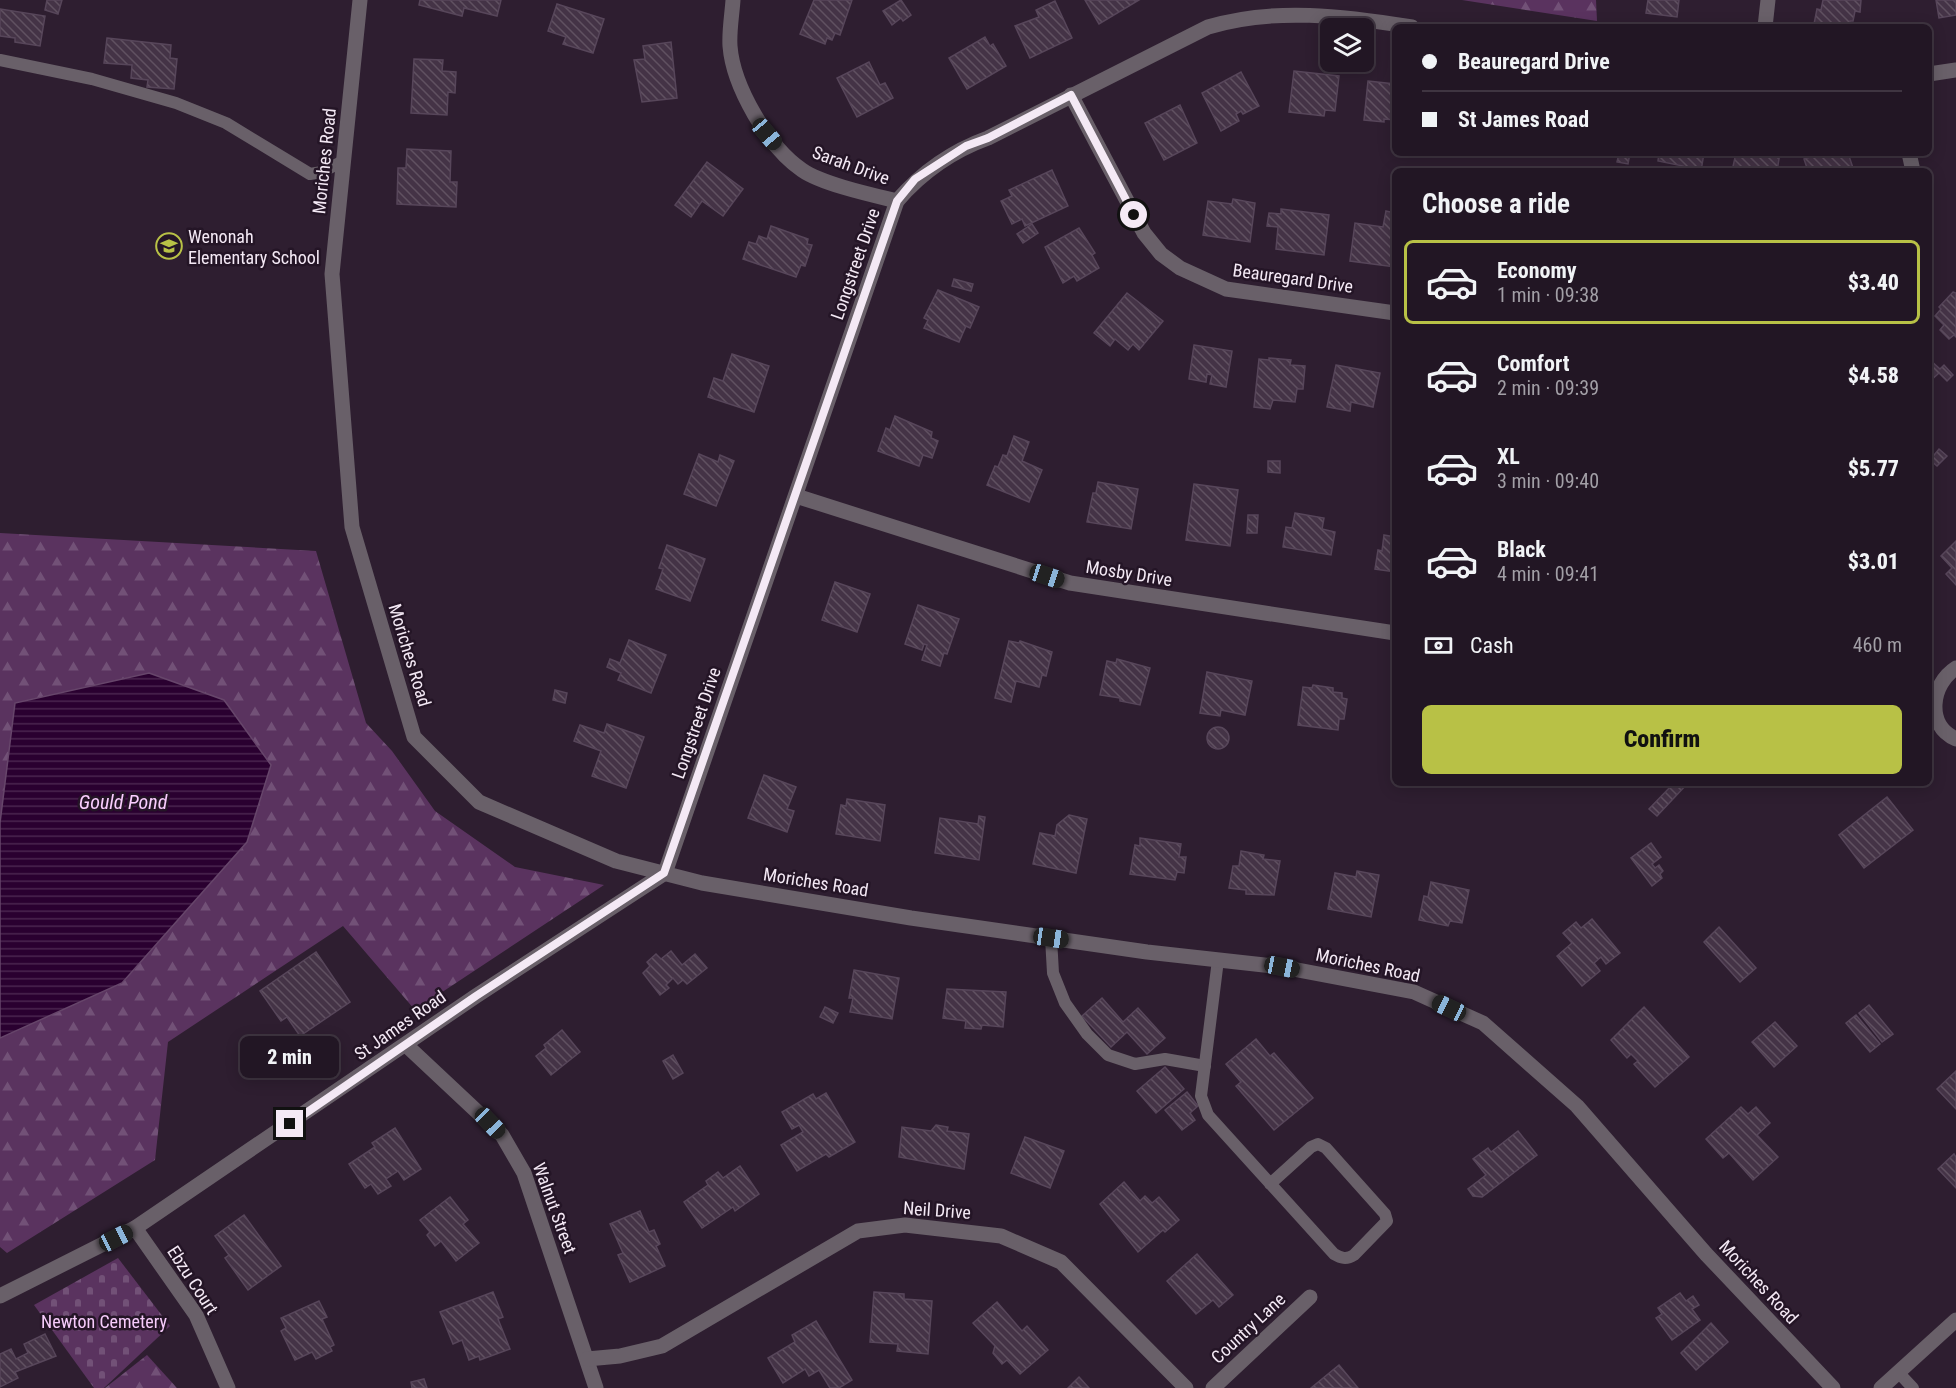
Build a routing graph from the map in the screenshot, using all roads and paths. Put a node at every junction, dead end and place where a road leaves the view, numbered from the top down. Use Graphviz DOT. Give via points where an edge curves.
graph roads {
  1 [pos="360,0"];
  2 [pos="733,0"];
  3 [pos="1768,0"];
  4 [pos="1393,24"];
  5 [pos="1765,24"];
  6 [pos="0,60"];
  7 [pos="1956,70"];
  8 [pos="1932,74"];
  9 [pos="1071,95"];
  10 [pos="343,161"];
  11 [pos="897,201"];
  12 [pos="1392,313"];
  13 [pos="796,496"];
  14 [pos="1392,633"];
  15 [pos="1956,668"];
  16 [pos="1956,739"];
  17 [pos="664,873"];
  18 [pos="1051,938"];
  19 [pos="1218,960"];
  20 [pos="406,1045"];
  21 [pos="1205,1066"];
  22 [pos="1270,1184"];
  23 [pos="135,1228"];
  24 [pos="0,1296"];
  25 [pos="1310,1297"];
  26 [pos="1956,1320"];
  27 [pos="587,1359"];
  28 [pos="1898,1372"];
  29 [pos="228,1388"];
  30 [pos="596,1388"];
  31 [pos="1186,1388"];
  32 [pos="1213,1388"];
  33 [pos="1833,1388"];
  34 [pos="1881,1388"];
  35 [pos="1913,1388"];
  1 -- 10 [label="street, Moriches Road"];
  2 -- 11 [label="street, Sarah Drive" via="730,46 751,107 767,134 801,170"];
  3 -- 5 [label="street"];
  4 -- 9 [label="street, Longstreet Drive" via="1349,17 1238,18 1181,39"];
  6 -- 10 [label="lane" via="92,79 176,103 226,123 310,174"];
  7 -- 8 [label="street"];
  9 -- 11 [label="street, Longstreet Drive" via="966,146 915,179"];
  9 -- 12 [label="street, Beauregard Drive" via="1144,233 1161,254 1180,268 1226,290"];
  10 -- 17 [label="street, Moriches Road" via="332,274 352,527 414,737 479,802 616,861"];
  11 -- 13 [label="street, Longstreet Drive"];
  13 -- 14 [label="street, Mosby Drive" via="1070,583"];
  13 -- 17 [label="street, Longstreet Drive"];
  15 -- 16 [label="street" via="1940,683 1934,704 1941,726"];
  17 -- 18 [label="street, Moriches Road" via="702,883"];
  17 -- 20 [label="street, St James Road"];
  18 -- 19 [label="street, Moriches Road"];
  18 -- 21 [label="lane" via="1053,973 1065,1003 1108,1055 1135,1064 1165,1059"];
  19 -- 21 [label="lane"];
  19 -- 33 [label="street, Moriches Road" via="1282,967 1414,992 1483,1023 1577,1106 1706,1254"];
  20 -- 23 [label="street, St James Road"];
  20 -- 27 [label="street, Walnut Street" via="502,1135 524,1173"];
  21 -- 22 [label="lane" via="1201,1096 1208,1115"];
  22 -- 22 [label="lane" via="1341,1258 1354,1255 1387,1221 1326,1148 1318,1144"];
  23 -- 24 [label="street, St James Road"];
  23 -- 29 [label="street, Ebzu Court" via="196,1315"];
  25 -- 32 [label="street, Country Lane"];
  26 -- 28 [label="street"];
  27 -- 30 [label="street, Walnut Street"];
  27 -- 31 [label="street, Neil Drive" via="662,1346 858,1231 905,1225 1001,1236 1061,1262"];
  28 -- 34 [label="street"];
  28 -- 35 [label="lane"];
}
